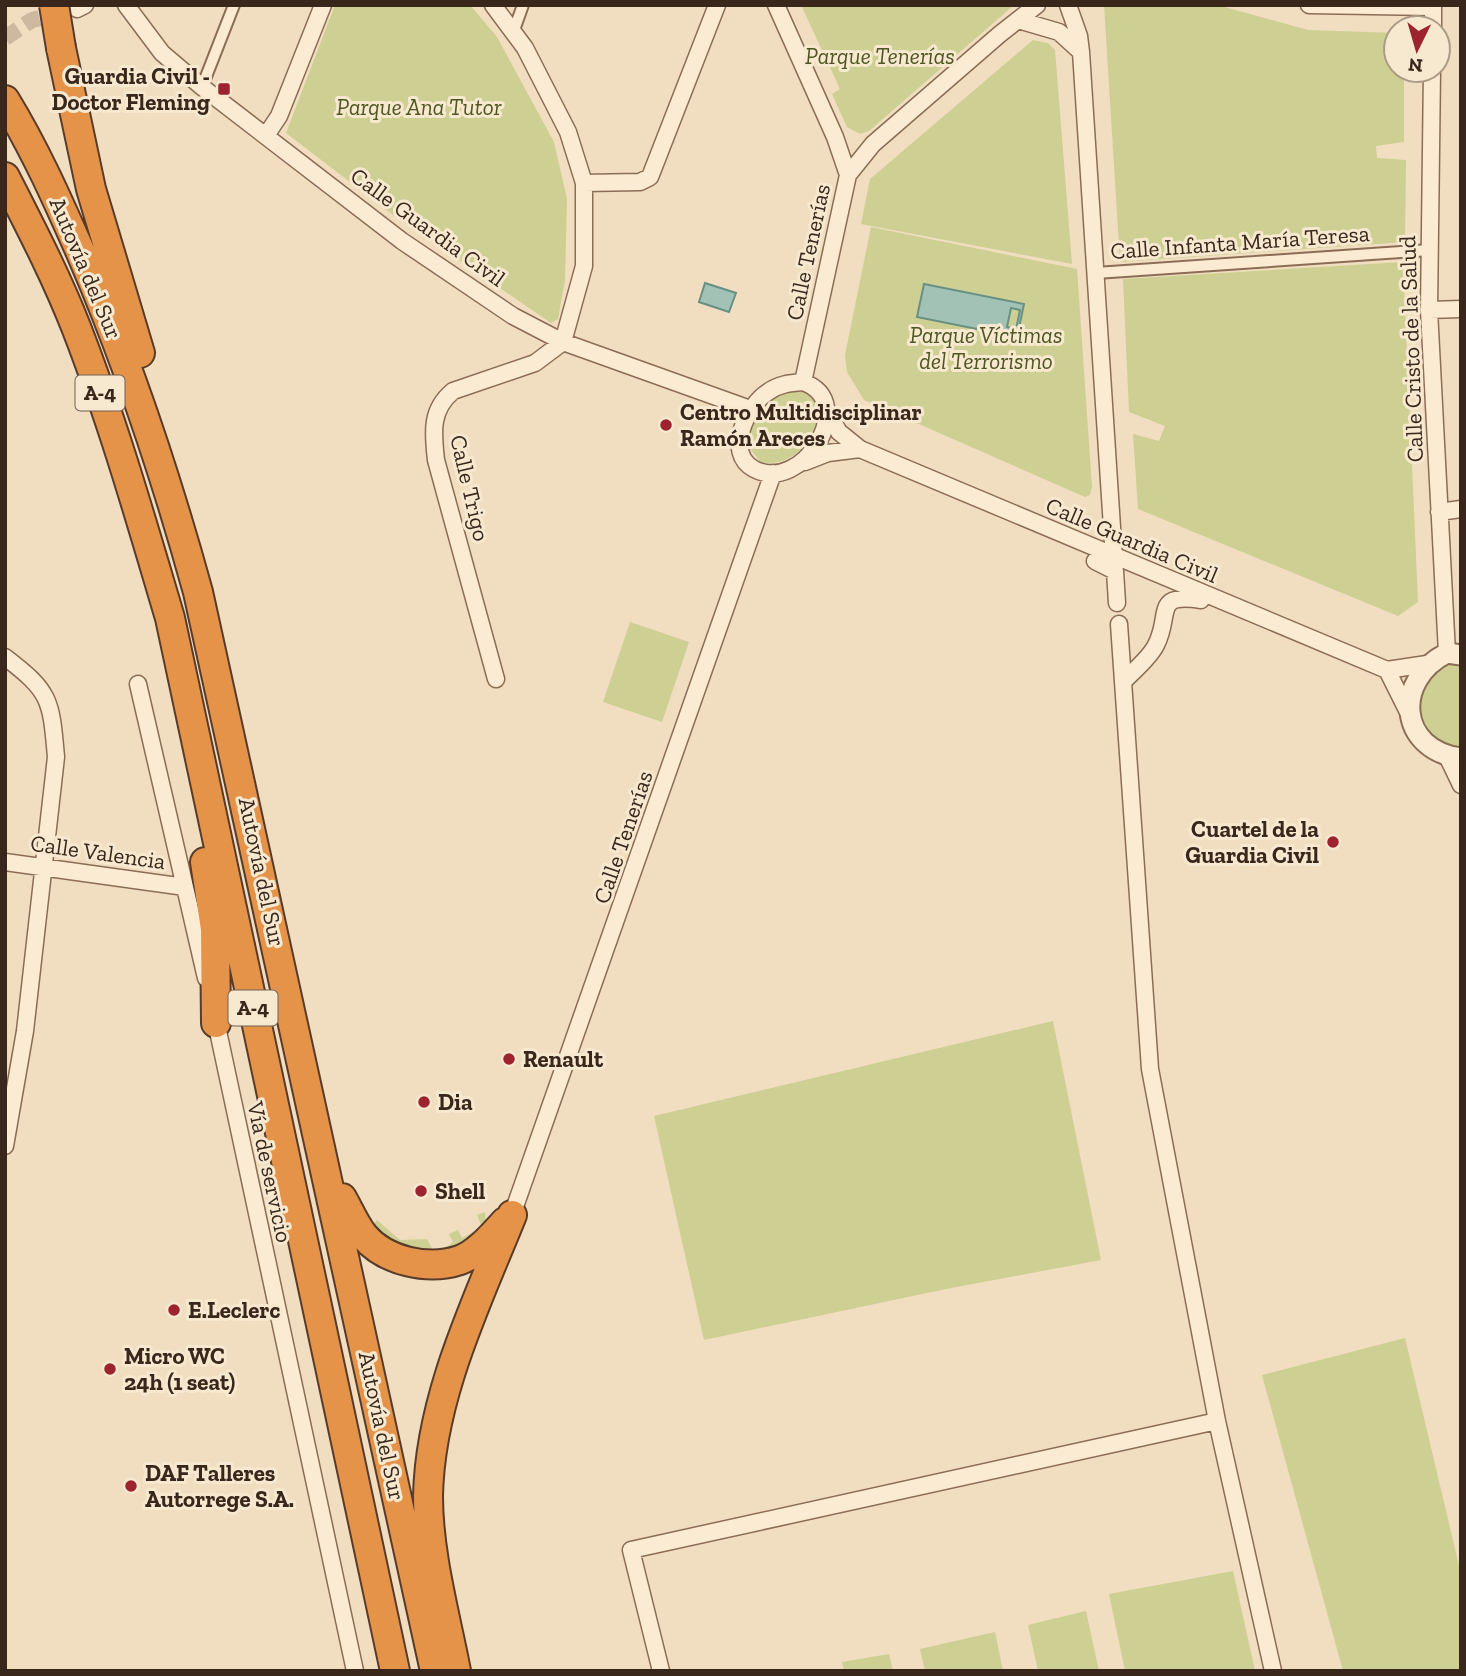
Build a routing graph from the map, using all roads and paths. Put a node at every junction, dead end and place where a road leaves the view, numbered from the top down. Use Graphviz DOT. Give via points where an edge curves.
graph roads {
  1 [pos="126,5"];
  2 [pos="234,5"];
  3 [pos="323,5"];
  4 [pos="493,5"];
  5 [pos="523,5"];
  6 [pos="717,5"];
  7 [pos="776,5"];
  8 [pos="1037,5"];
  9 [pos="1069,5"];
  10 [pos="1308,5"];
  11 [pos="72,6"];
  12 [pos="1433,6"];
  13 [pos="1017,20"];
  14 [pos="514,30"];
  15 [pos="1081,52"];
  16 [pos="1432,84"];
  17 [pos="202,87"];
  18 [pos="11,109"];
  19 [pos="267,134"];
  20 [pos="835,137"];
  21 [pos="873,144"];
  22 [pos="848,175"];
  23 [pos="5,177"];
  24 [pos="584,183"];
  25 [pos="1430,250"];
  26 [pos="1096,273"];
  27 [pos="1461,309"];
  28 [pos="1429,310"];
  29 [pos="563,342"];
  30 [pos="803,382"];
  31 [pos="750,409"];
  32 [pos="828,413"];
  33 [pos="859,449"];
  34 [pos="799,464"];
  35 [pos="773,473"];
  36 [pos="166,475"];
  37 [pos="937,482"];
  38 [pos="1461,509"];
  39 [pos="1439,512"];
  40 [pos="1114,558"];
  41 [pos="1117,603"];
  42 [pos="1224,604"];
  43 [pos="170,618"];
  44 [pos="1119,624"];
  45 [pos="1454,654"];
  46 [pos="5,657"];
  47 [pos="1427,664"];
  48 [pos="1387,670"];
  49 [pos="496,678"];
  50 [pos="1123,682"];
  51 [pos="138,684"];
  52 [pos="1409,714"];
  53 [pos="1454,757"];
  54 [pos="1461,785"];
  55 [pos="5,862"];
  56 [pos="43,866"];
  57 [pos="185,887"];
  58 [pos="216,1023"];
  59 [pos="5,1146"];
  60 [pos="327,1170"];
  61 [pos="512,1215"];
  62 [pos="1217,1421"];
  63 [pos="355,1671"];
  64 [pos="395,1671"];
  65 [pos="435,1671"];
  66 [pos="456,1671"];
  67 [pos="661,1671"];
  68 [pos="1273,1671"];
  1 -- 17 [label="street, Calle Guardia Civil" via="162,53"];
  2 -- 17 [label="street"];
  3 -- 19 [label="street" via="279,116"];
  4 -- 14 [label="street"];
  5 -- 14 [label="street"];
  6 -- 24 [label="street" via="650,177 640,183"];
  7 -- 20 [label="street"];
  8 -- 13 [label="street, Calle Tenerías"];
  9 -- 15 [label="street"];
  10 -- 12 [label="street"];
  11 -- 36 [label="highway, bridge" via="61,48 91,189 159,413"];
  13 -- 15 [label="street" via="1059,32"];
  13 -- 21 [label="street, Calle Tenerías"];
  14 -- 24 [label="street" via="568,132"];
  15 -- 26 [label="street"];
  16 -- 25 [label="street, Calle Cristo de la Salud"];
  17 -- 19 [label="street, Calle Guardia Civil"];
  18 -- 36 [label="highway, Autovía del Sur / A-4" via="54,191 113,327"];
  19 -- 29 [label="street, Calle Guardia Civil" via="402,241 513,316"];
  20 -- 21 [label="street" via="858,146"];
  20 -- 22 [label="street"];
  21 -- 22 [label="street, Calle Tenerías"];
  22 -- 30 [label="street, Calle Tenerías"];
  23 -- 43 [label="highway, Autovía del Sur / A-4" via="80,337 128,473"];
  24 -- 29 [label="street" via="584,266"];
  25 -- 26 [label="street, Calle Infanta María Teresa"];
  25 -- 28 [label="street, Calle Cristo de la Salud"];
  26 -- 40 [label="street"];
  27 -- 28 [label="street"];
  28 -- 39 [label="street, Calle Cristo de la Salud"];
  29 -- 31 [label="street, Calle Guardia Civil"];
  29 -- 49 [label="street, Calle Trigo" via="536,363 453,391 441,400 432,427 436,460"];
  30 -- 31 [label="street" via="768,391"];
  30 -- 32 [label="street" via="822,394"];
  31 -- 35 [label="street" via="740,436 744,458 754,469"];
  32 -- 33 [label="street, Calle Guardia Civil" via="839,432"];
  32 -- 34 [label="street" via="819,442"];
  33 -- 34 [label="street" via="828,453"];
  33 -- 37 [label="street, Calle Guardia Civil"];
  34 -- 35 [label="street"];
  35 -- 61 [label="street, Calle Tenerías"];
  36 -- 60 [label="highway, Autovía del Sur / A-4" via="198,592"];
  37 -- 40 [label="street, Calle Guardia Civil"];
  37 -- 41 [label="street" via="983,514 1113,569"];
  38 -- 39 [label="street"];
  39 -- 45 [label="street, Calle Cristo de la Salud" via="1445,626"];
  40 -- 42 [label="street, Calle Guardia Civil"];
  42 -- 48 [label="street, Calle Guardia Civil"];
  42 -- 50 [label="street" via="1185,598 1167,603 1156,646"];
  43 -- 58 [label="highway" via="172,695 215,929"];
  43 -- 64 [label="highway, Autovía del Sur / A-4"];
  44 -- 50 [label="street"];
  45 -- 47 [label="street"];
  46 -- 56 [label="street" via="37,681 52,711 56,757"];
  47 -- 48 [label="street"];
  47 -- 52 [label="street" via="1415,679"];
  48 -- 52 [label="street"];
  50 -- 62 [label="street" via="1150,1069"];
  51 -- 57 [label="street, Vía de servicio"];
  52 -- 53 [label="street" via="1423,740"];
  53 -- 54 [label="street"];
  55 -- 56 [label="street, Calle Valencia"];
  56 -- 57 [label="street, Calle Valencia"];
  56 -- 59 [label="street" via="25,1031"];
  57 -- 58 [label="street, Vía de servicio"];
  58 -- 63 [label="street, Vía de servicio"];
  60 -- 61 [label="highway" via="363,1235 379,1250 400,1259 428,1264 461,1260"];
  60 -- 65 [label="highway, Autovía del Sur / A-4"];
  61 -- 66 [label="highway" via="451,1375 430,1473 429,1519"];
  62 -- 67 [label="street" via="631,1550"];
  62 -- 68 [label="street"];
}
